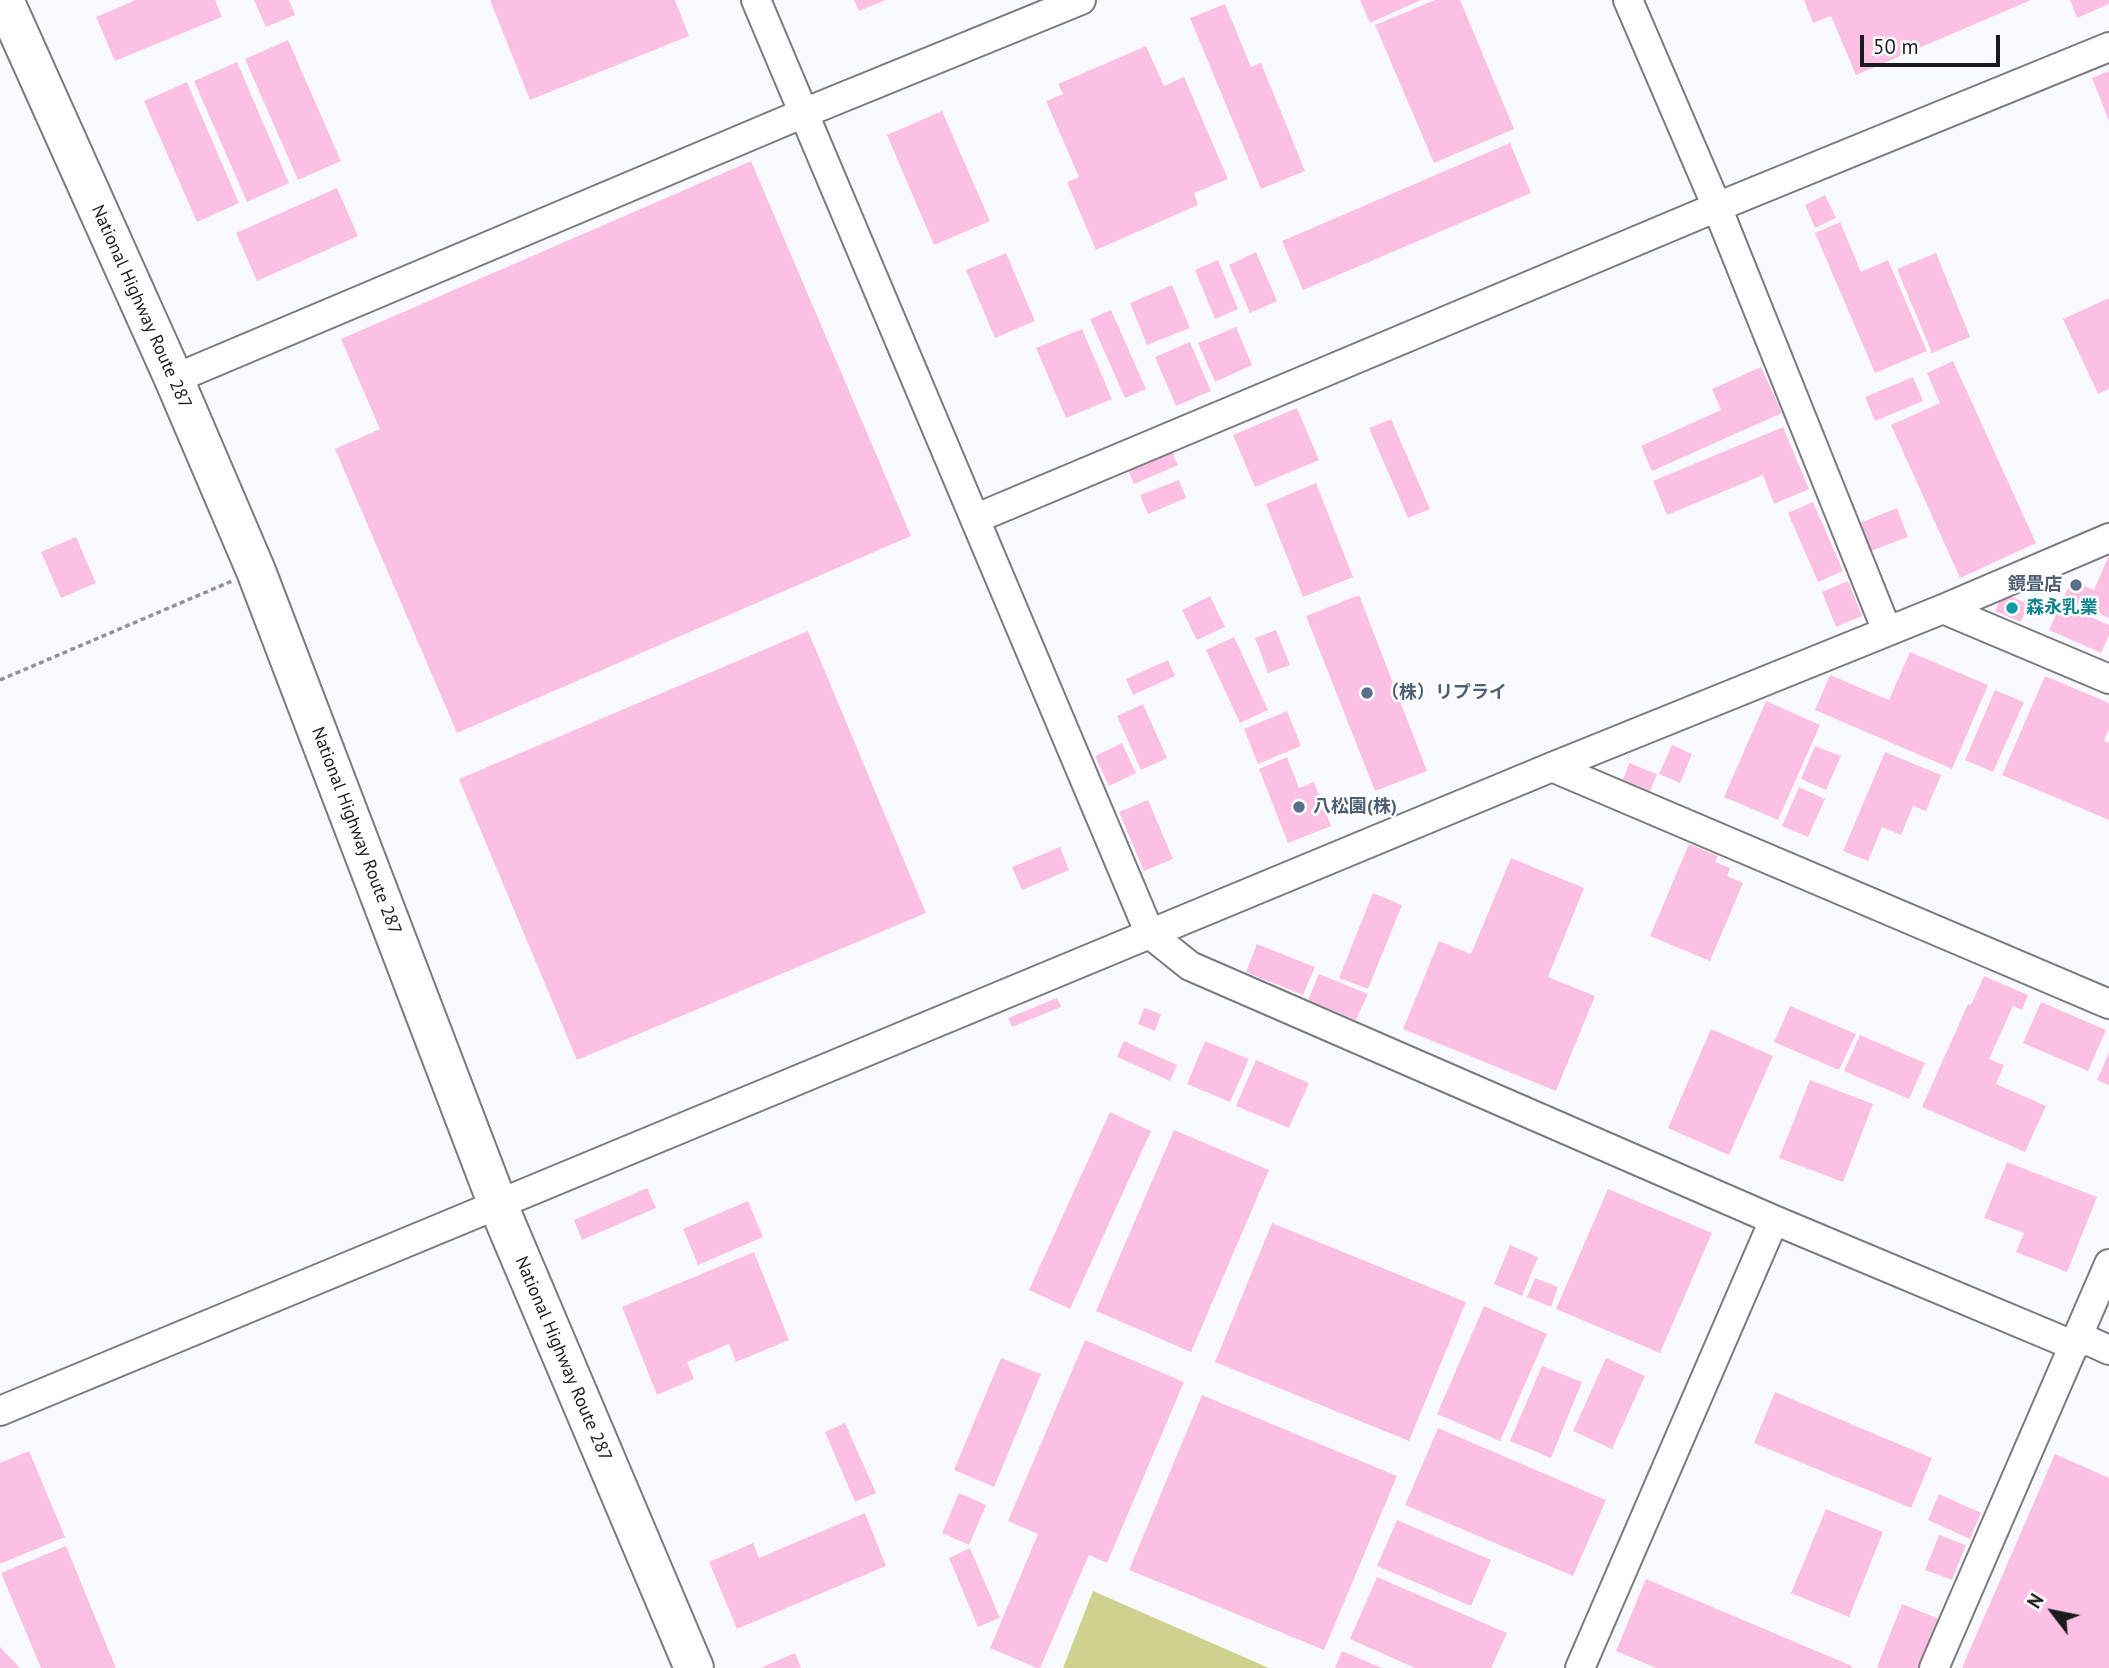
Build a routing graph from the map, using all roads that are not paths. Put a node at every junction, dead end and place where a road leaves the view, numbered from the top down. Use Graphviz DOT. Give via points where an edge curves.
graph roads {
  1 [pos="4,0"];
  2 [pos="756,0"];
  3 [pos="1081,0"];
  4 [pos="1628,0"];
  5 [pos="2109,47"];
  6 [pos="804,113"];
  7 [pos="1717,208"];
  8 [pos="174,379"];
  9 [pos="976,518"];
  10 [pos="2109,538"];
  11 [pos="1942,609"];
  12 [pos="1888,631"];
  13 [pos="2109,679"];
  14 [pos="1552,767"];
  15 [pos="1150,934"];
  16 [pos="2109,1004"];
  17 [pos="498,1205"];
  18 [pos="1774,1220"];
  19 [pos="2109,1264"];
  20 [pos="2077,1341"];
  21 [pos="2109,1350"];
  22 [pos="0,1411"];
  23 [pos="694,1668"];
  24 [pos="1580,1668"];
  25 [pos="1934,1668"];
  1 -- 8 [label="highway, National Highway Route 287"];
  2 -- 6 [label="street"];
  3 -- 6 [label="street"];
  4 -- 7 [label="street"];
  5 -- 7 [label="street"];
  6 -- 8 [label="street"];
  6 -- 9 [label="street"];
  7 -- 9 [label="street"];
  7 -- 12 [label="street"];
  8 -- 17 [label="highway, National Highway Route 287" via="256,571"];
  9 -- 15 [label="street"];
  10 -- 11 [label="street"];
  11 -- 12 [label="street"];
  11 -- 13 [label="street"];
  12 -- 14 [label="street"];
  14 -- 15 [label="street"];
  14 -- 16 [label="street"];
  15 -- 17 [label="street"];
  15 -- 18 [label="street" via="1190,966"];
  17 -- 22 [label="street"];
  17 -- 23 [label="highway, National Highway Route 287"];
  18 -- 20 [label="street"];
  18 -- 24 [label="street"];
  19 -- 20 [label="street"];
  20 -- 21 [label="street"];
  20 -- 25 [label="street"];
}
